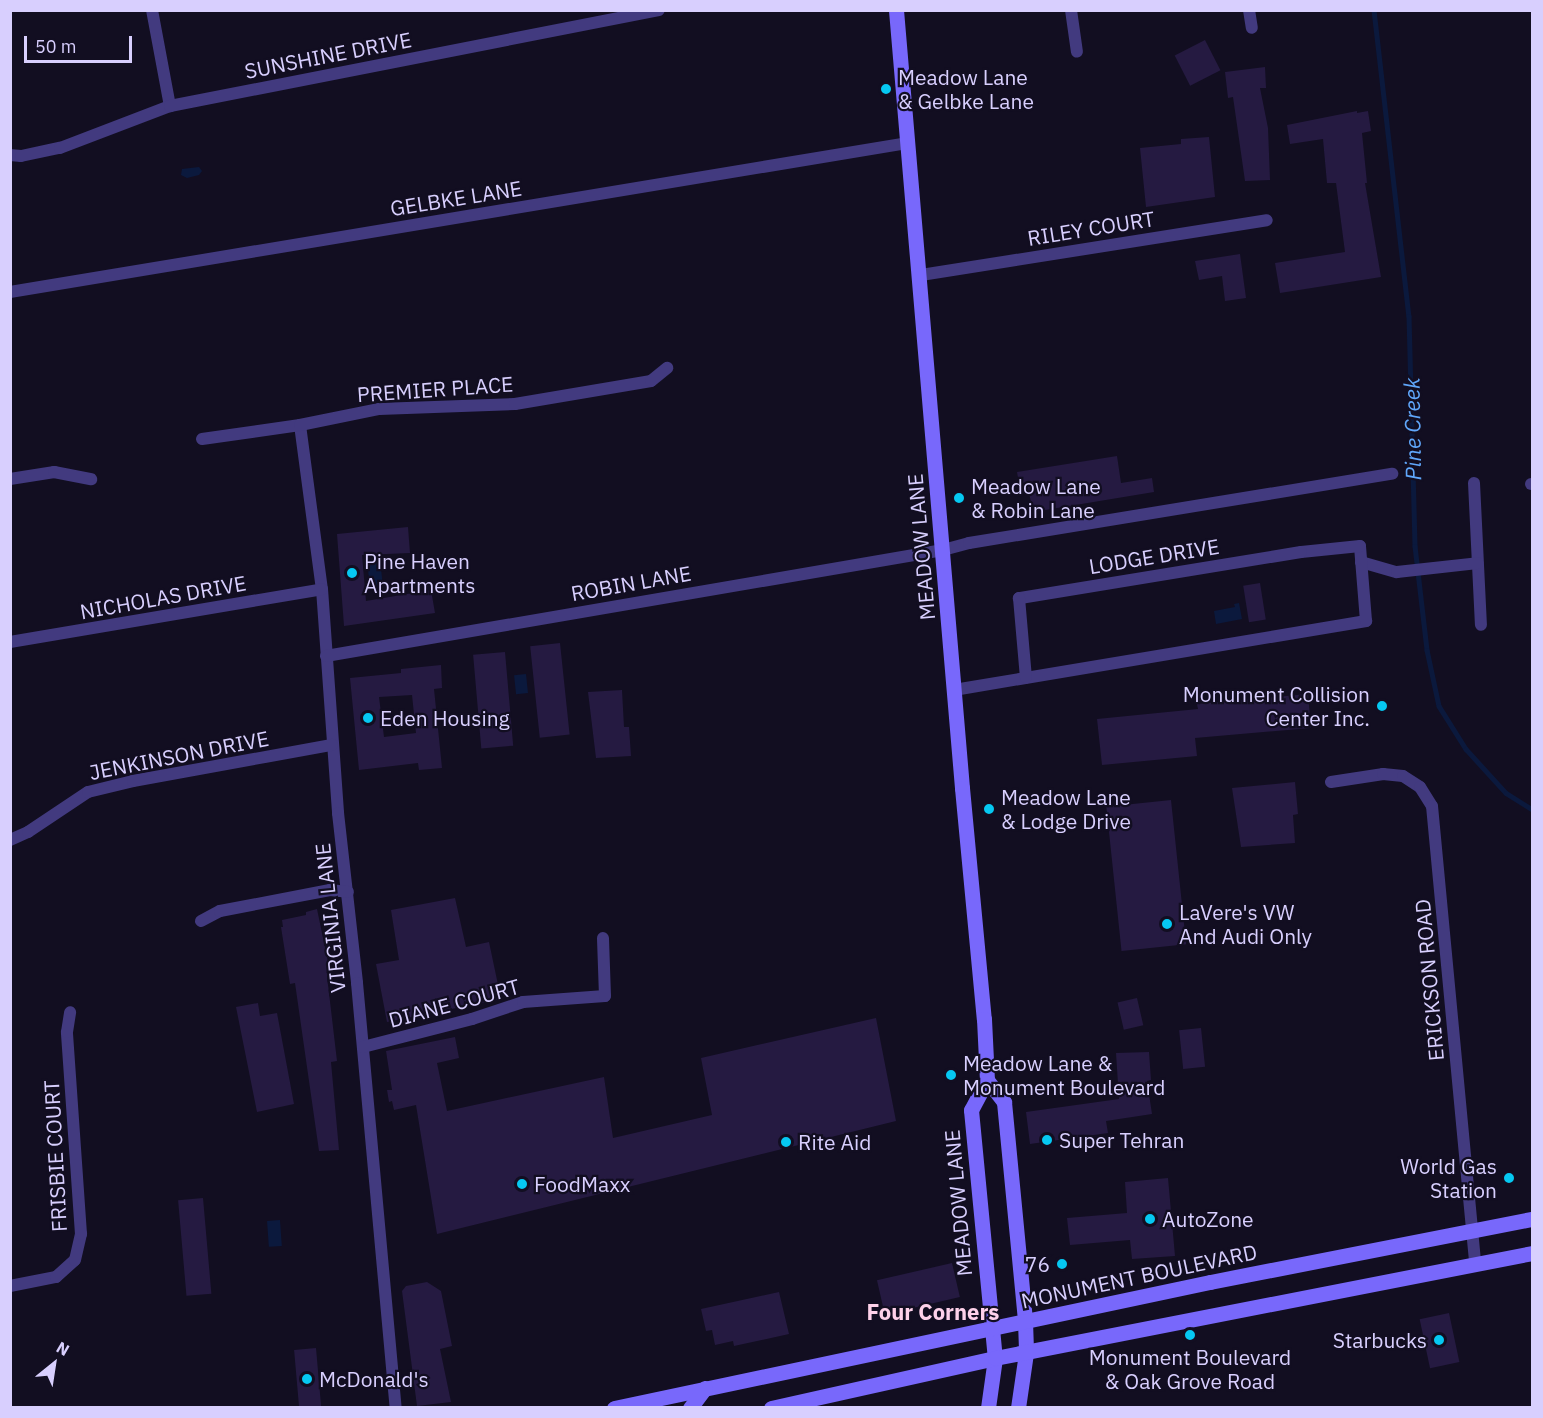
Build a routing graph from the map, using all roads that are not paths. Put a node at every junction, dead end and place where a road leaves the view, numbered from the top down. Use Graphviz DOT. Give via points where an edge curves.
graph roads {
  1 [pos="152,10"];
  2 [pos="659,10"];
  3 [pos="897,10"];
  4 [pos="1071,10"];
  5 [pos="1250,10"];
  6 [pos="1252,28"];
  7 [pos="1077,52"];
  8 [pos="170,106"];
  9 [pos="907,143"];
  10 [pos="10,154"];
  11 [pos="1267,220"];
  12 [pos="921,275"];
  13 [pos="10,292"];
  14 [pos="667,368"];
  15 [pos="300,425"];
  16 [pos="202,439"];
  17 [pos="1392,474"];
  18 [pos="91,478"];
  19 [pos="10,479"];
  20 [pos="1474,483"];
  21 [pos="943,550"];
  22 [pos="1361,562"];
  23 [pos="1478,563"];
  24 [pos="322,589"];
  25 [pos="1481,625"];
  26 [pos="10,642"];
  27 [pos="326,656"];
  28 [pos="1026,678"];
  29 [pos="954,690"];
  30 [pos="332,745"];
  31 [pos="1331,782"];
  32 [pos="10,840"];
  33 [pos="348,892"];
  34 [pos="201,921"];
  35 [pos="603,938"];
  36 [pos="70,1012"];
  37 [pos="363,1047"];
  38 [pos="987,1080"];
  39 [pos="1533,1219"];
  40 [pos="1472,1232"];
  41 [pos="1533,1253"];
  42 [pos="1475,1265"];
  43 [pos="10,1286"];
  44 [pos="1025,1321"];
  45 [pos="990,1327"];
  46 [pos="1026,1353"];
  47 [pos="995,1358"];
  48 [pos="705,1388"];
  49 [pos="396,1407"];
  50 [pos="614,1407"];
  51 [pos="690,1407"];
  52 [pos="771,1407"];
  53 [pos="988,1407"];
  54 [pos="1018,1407"];
  1 -- 8 [label="street"];
  2 -- 8 [label="street, SUNSHINE DRIVE"];
  3 -- 9 [label="main road, MEADOW LANE"];
  4 -- 7 [label="street"];
  5 -- 6 [label="street"];
  8 -- 10 [label="street, SUNSHINE DRIVE" via="60,148 21,156"];
  9 -- 12 [label="main road, MEADOW LANE"];
  9 -- 13 [label="street, GELBKE LANE"];
  11 -- 12 [label="street, RILEY COURT"];
  12 -- 21 [label="main road, MEADOW LANE"];
  14 -- 15 [label="street, PREMIER PLACE" via="651,381 516,404 380,409"];
  15 -- 16 [label="street, PREMIER PLACE"];
  15 -- 24 [label="street, VIRGINIA LANE"];
  17 -- 21 [label="street, ROBIN LANE"];
  18 -- 19 [label="street" via="54,472"];
  20 -- 23 [label="street"];
  21 -- 27 [label="street, ROBIN LANE"];
  21 -- 29 [label="main road, MEADOW LANE"];
  22 -- 23 [label="street, LODGE DRIVE" via="1397,572"];
  22 -- 28 [label="street" via="1366,621"];
  22 -- 28 [label="street, LODGE DRIVE" via="1360,546 1302,552 1018,598"];
  23 -- 25 [label="street"];
  24 -- 26 [label="street, NICHOLAS DRIVE"];
  24 -- 27 [label="street, VIRGINIA LANE"];
  27 -- 30 [label="street, VIRGINIA LANE"];
  28 -- 29 [label="street"];
  29 -- 38 [label="main road, MEADOW LANE"];
  30 -- 32 [label="street, JENKINSON DRIVE" via="88,792"];
  30 -- 33 [label="street, VIRGINIA LANE"];
  31 -- 40 [label="street, ERICKSON ROAD" via="1383,774 1403,776 1420,787 1432,806"];
  33 -- 34 [label="street" via="330,890 229,909"];
  33 -- 37 [label="street, VIRGINIA LANE"];
  35 -- 37 [label="street, DIANE COURT" via="605,996 523,1002"];
  36 -- 43 [label="street, FRISBIE COURT" via="67,1032 81,1234 75,1260 56,1277"];
  37 -- 49 [label="street, VIRGINIA LANE"];
  38 -- 44 [label="main road" via="1004,1102"];
  38 -- 45 [label="main road, MEADOW LANE" via="971,1110"];
  39 -- 40 [label="main road, MONUMENT BOULEVARD"];
  40 -- 42 [label="street, ERICKSON ROAD"];
  40 -- 44 [label="main road, MONUMENT BOULEVARD"];
  41 -- 42 [label="main road"];
  42 -- 46 [label="main road"];
  44 -- 45 [label="main road, MONUMENT BOULEVARD"];
  44 -- 46 [label="main road"];
  45 -- 47 [label="main road, MEADOW LANE"];
  45 -- 48 [label="main road, MONUMENT BOULEVARD"];
  46 -- 47 [label="main road"];
  46 -- 54 [label="main road"];
  47 -- 52 [label="main road"];
  47 -- 53 [label="main road, MEADOW LANE"];
  48 -- 50 [label="main road, MONUMENT BOULEVARD"];
  48 -- 51 [label="main road"];
}
